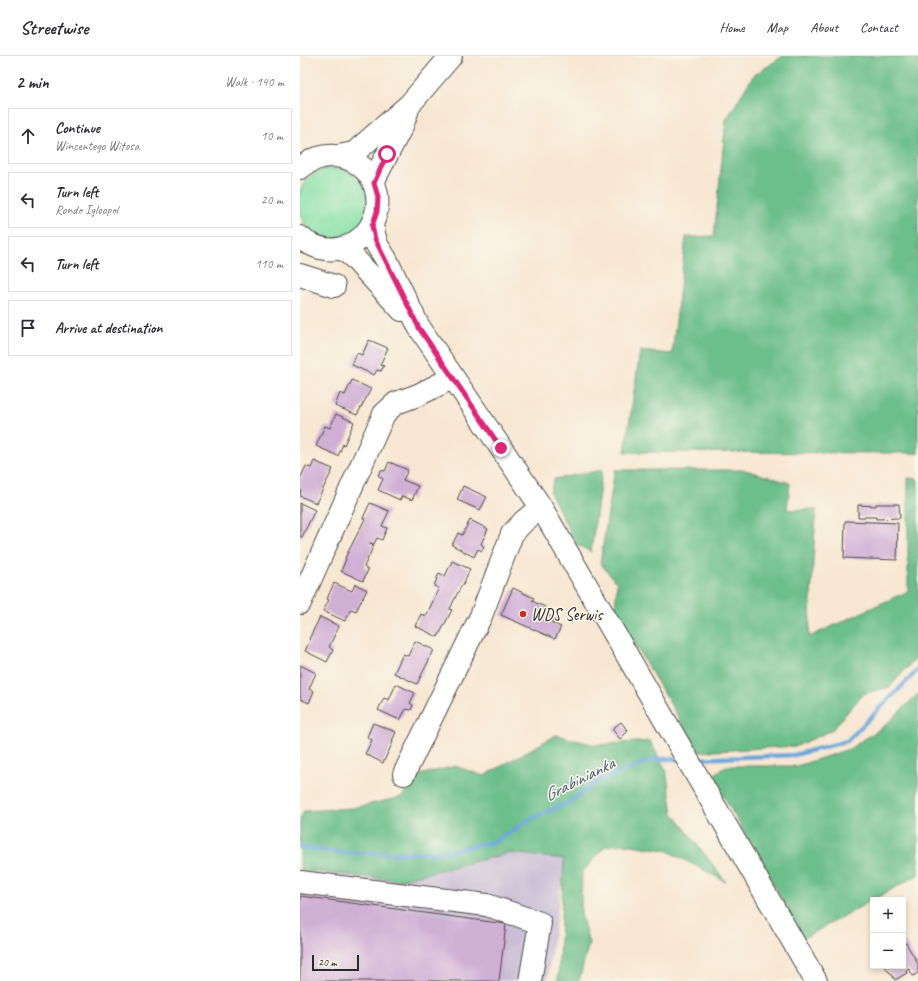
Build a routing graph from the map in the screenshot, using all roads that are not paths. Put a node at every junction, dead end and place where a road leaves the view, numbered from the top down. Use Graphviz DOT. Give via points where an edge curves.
graph roads {
  1 [pos="451,56"];
  2 [pos="410,104"];
  3 [pos="338,156"];
  4 [pos="300,168"];
  5 [pos="374,183"];
  6 [pos="372,226"];
  7 [pos="300,237"];
  8 [pos="342,248"];
  9 [pos="300,275"];
  10 [pos="334,286"];
  11 [pos="419,328"];
  12 [pos="452,378"];
  13 [pos="541,506"];
  14 [pos="300,603"];
  15 [pos="404,774"];
  16 [pos="300,882"];
  17 [pos="530,981"];
  18 [pos="816,981"];
  1 -- 2 [label="street"];
  2 -- 3 [label="street" via="354,153"];
  2 -- 5 [label="street"];
  3 -- 4 [label="street" via="322,156"];
  3 -- 5 [label="street" via="359,165"];
  5 -- 6 [label="street" via="378,197 377,212"];
  6 -- 8 [label="street" via="359,240"];
  6 -- 11 [label="street" via="377,245"];
  7 -- 8 [label="street" via="325,249"];
  8 -- 11 [label="street"];
  9 -- 10 [label="street"];
  11 -- 12 [label="street"];
  12 -- 13 [label="street"];
  12 -- 14 [label="street" via="396,403 384,414"];
  13 -- 15 [label="street" via="512,534 482,616"];
  13 -- 18 [label="street"];
  16 -- 17 [label="street" via="487,905 540,922"];
}
